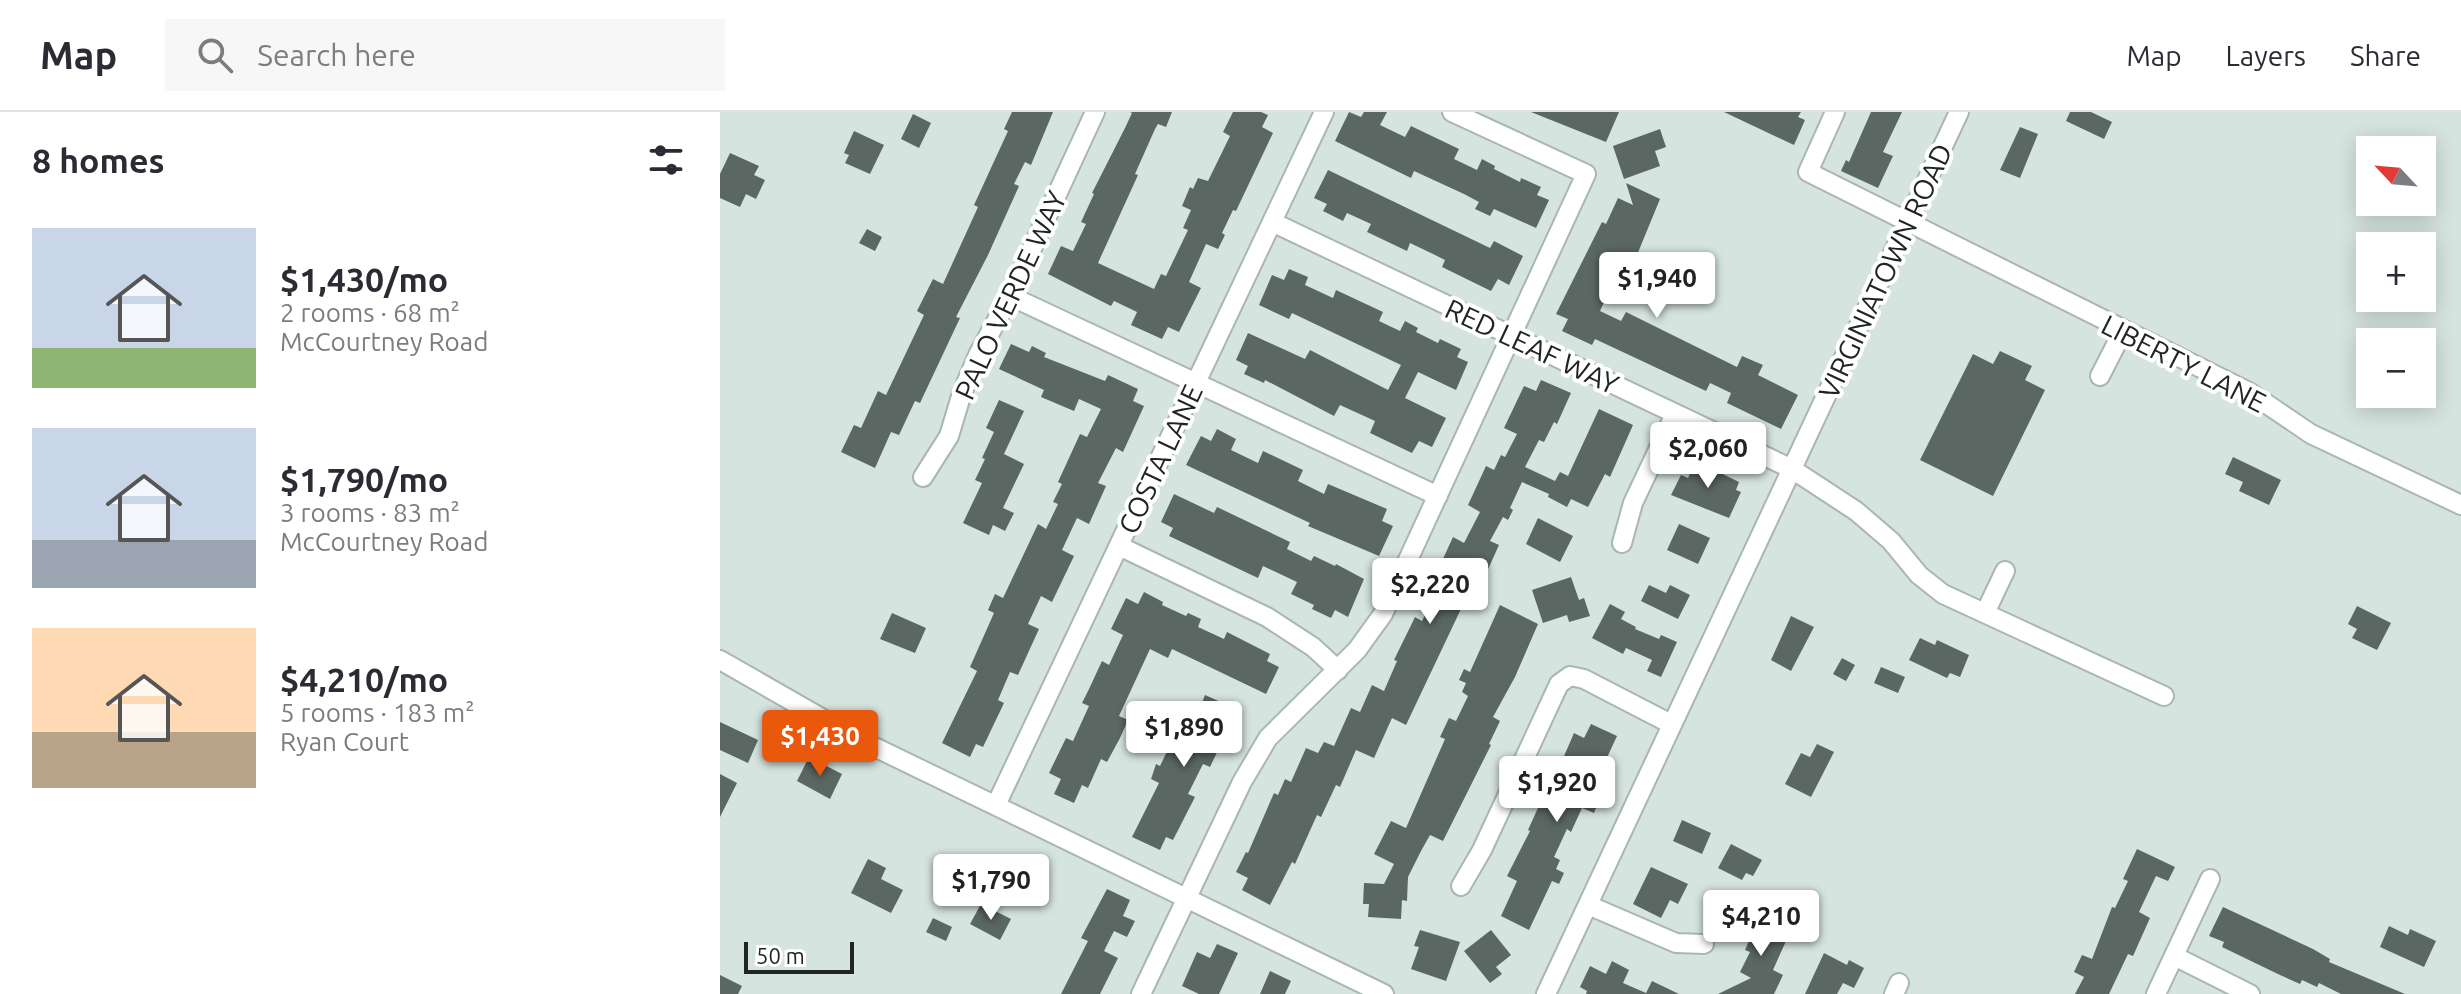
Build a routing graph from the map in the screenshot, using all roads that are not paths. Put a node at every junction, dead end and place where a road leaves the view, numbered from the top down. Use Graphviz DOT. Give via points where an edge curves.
graph roads {
  1 [pos="1095,112"];
  2 [pos="1324,112"];
  3 [pos="1452,112"];
  4 [pos="1835,112"];
  5 [pos="1959,112"];
  6 [pos="1272,222"];
  7 [pos="1906,223"];
  8 [pos="1010,296"];
  9 [pos="2123,331"];
  10 [pos="1512,336"];
  11 [pos="2100,376"];
  12 [pos="1197,381"];
  13 [pos="1675,414"];
  14 [pos="1792,469"];
  15 [pos="923,477"];
  16 [pos="1438,496"];
  17 [pos="2461,505"];
  18 [pos="1622,543"];
  19 [pos="1119,546"];
  20 [pos="2005,571"];
  21 [pos="1985,613"];
  22 [pos="720,660"];
  23 [pos="1338,670"];
  24 [pos="2164,696"];
  25 [pos="1671,724"];
  26 [pos="996,805"];
  27 [pos="2210,879"];
  28 [pos="1461,886"];
  29 [pos="1187,897"];
  30 [pos="1588,905"];
  31 [pos="1704,944"];
  32 [pos="2174,956"];
  33 [pos="1350,976"];
  34 [pos="1141,994"];
  35 [pos="1341,994"];
  36 [pos="1384,994"];
  37 [pos="1546,994"];
  38 [pos="2156,994"];
  39 [pos="2250,994"];
  1 -- 8 [label="street, PALO VERDE WAY"];
  2 -- 6 [label="street, COSTA LANE"];
  3 -- 10 [label="street" via="1586,174"];
  4 -- 7 [label="street, LIBERTY LANE" via="1808,172"];
  5 -- 7 [label="street, VIRGINIATOWN ROAD"];
  6 -- 10 [label="street, RED LEAF WAY"];
  6 -- 12 [label="street, COSTA LANE"];
  7 -- 9 [label="street, LIBERTY LANE"];
  7 -- 14 [label="street, VIRGINIATOWN ROAD"];
  8 -- 12 [label="street"];
  8 -- 15 [label="street, PALO VERDE WAY" via="978,355 949,436"];
  9 -- 11 [label="street"];
  9 -- 17 [label="street, LIBERTY LANE" via="2249,392 2311,434"];
  10 -- 13 [label="street, RED LEAF WAY"];
  10 -- 16 [label="street"];
  12 -- 16 [label="street"];
  12 -- 19 [label="street, COSTA LANE"];
  13 -- 14 [label="street, RED LEAF WAY"];
  13 -- 18 [label="street" via="1633,503"];
  14 -- 21 [label="street, RED LEAF WAY" via="1856,511 1943,594"];
  14 -- 25 [label="street, VIRGINIATOWN ROAD"];
  16 -- 23 [label="street" via="1383,614"];
  19 -- 23 [label="street" via="1267,617"];
  19 -- 26 [label="street, COSTA LANE"];
  20 -- 21 [label="street"];
  21 -- 24 [label="street, RED LEAF WAY"];
  22 -- 26 [label="street" via="858,739"];
  23 -- 29 [label="street" via="1268,738"];
  25 -- 28 [label="street" via="1584,679 1570,676 1559,684"];
  25 -- 30 [label="street, VIRGINIATOWN ROAD"];
  26 -- 29 [label="street"];
  27 -- 32 [label="street"];
  29 -- 33 [label="street"];
  29 -- 34 [label="street"];
  30 -- 31 [label="street" via="1676,943"];
  30 -- 37 [label="street, VIRGINIATOWN ROAD"];
  32 -- 38 [label="street"];
  32 -- 39 [label="street"];
  33 -- 35 [label="street"];
  33 -- 36 [label="street"];
}
